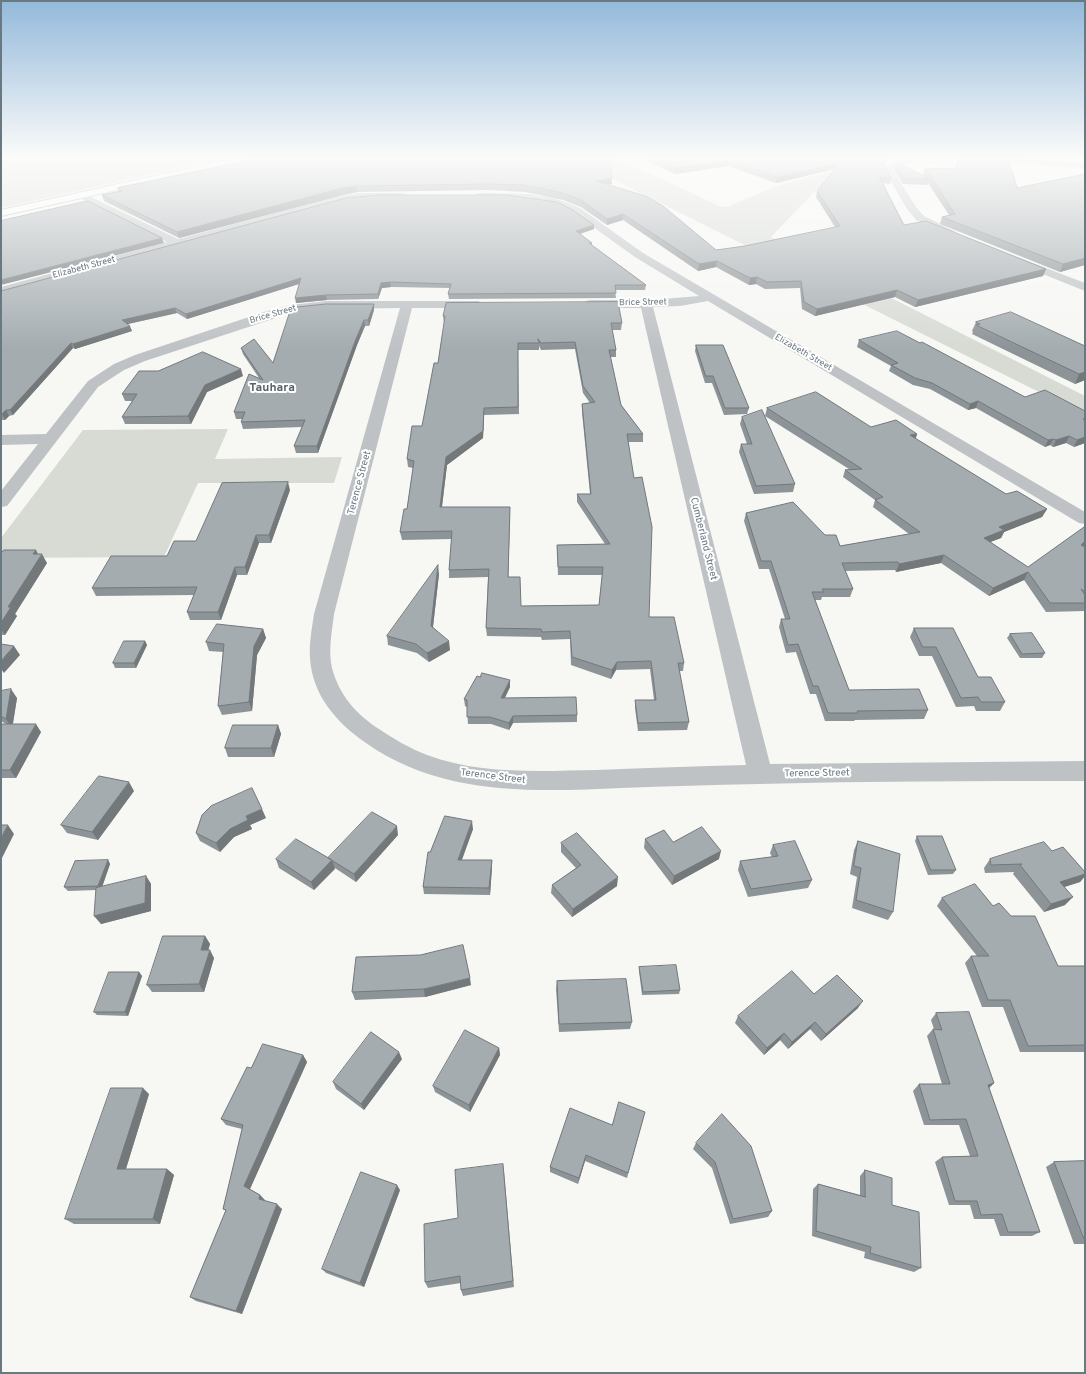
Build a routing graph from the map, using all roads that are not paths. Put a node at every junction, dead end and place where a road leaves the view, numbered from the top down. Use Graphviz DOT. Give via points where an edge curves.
graph roads {
  1 [pos="133,221"];
  2 [pos="259,221"];
  3 [pos="592,221"];
  4 [pos="927,221"];
  5 [pos="962,238"];
  6 [pos="177,243"];
  7 [pos="1005,255"];
  8 [pos="1085,287"];
  9 [pos="1,291"];
  10 [pos="710,297"];
  11 [pos="487,304"];
  12 [pos="574,304"];
  13 [pos="646,304"];
  14 [pos="407,305"];
  15 [pos="1,440"];
  16 [pos="49,440"];
  17 [pos="1,502"];
  18 [pos="1085,519"];
  19 [pos="1085,771"];
  20 [pos="760,774"];
  1 -- 6 [label="street"];
  2 -- 6 [label="street, Elizabeth Street"];
  3 -- 10 [label="street, Elizabeth Street" via="639,255"];
  4 -- 5 [label="street"];
  6 -- 9 [label="street, Elizabeth Street"];
  7 -- 8 [label="street"];
  10 -- 13 [label="street, Brice Street" via="683,302"];
  10 -- 18 [label="street, Elizabeth Street"];
  11 -- 14 [label="street, Brice Street"];
  12 -- 13 [label="street, Brice Street"];
  13 -- 20 [label="street, Cumberland Street"];
  14 -- 16 [label="street, Brice Street" via="327,305 291,309 140,358 119,367 93,384"];
  14 -- 20 [label="street, Terence Street" via="324,614 320,647 322,672 332,698 352,721 381,744 411,760 480,778 528,782"];
  15 -- 16 [label="street"];
  16 -- 17 [label="street, Brice Street"];
  19 -- 20 [label="street, Terence Street"];
}
